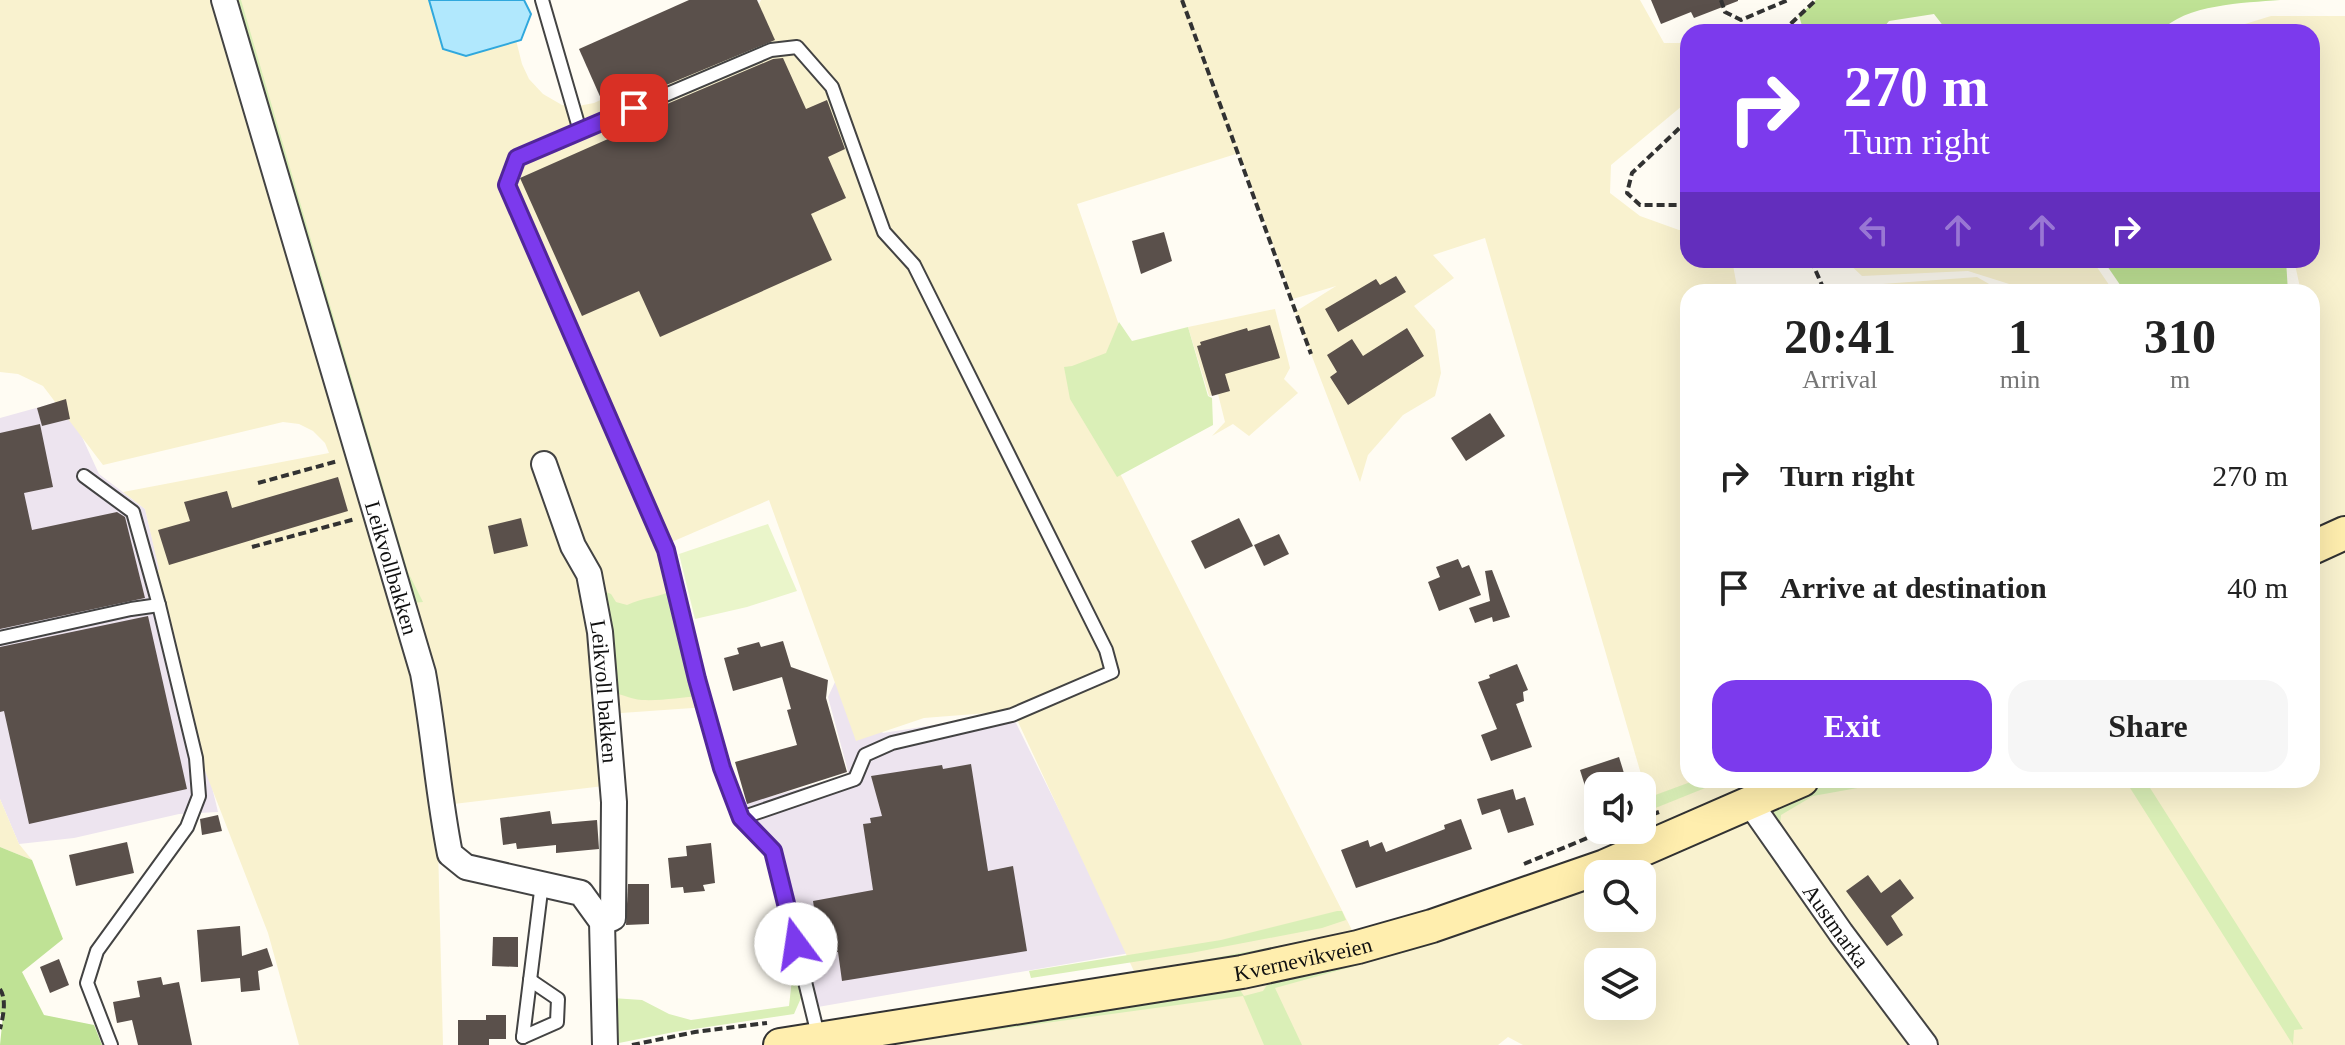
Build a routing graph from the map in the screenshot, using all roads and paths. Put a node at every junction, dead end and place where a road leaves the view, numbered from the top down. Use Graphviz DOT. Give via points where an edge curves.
graph roads {
  1 [pos="224,0"];
  2 [pos="542,0"];
  3 [pos="1182,0"];
  4 [pos="1721,0"];
  5 [pos="1788,0"];
  6 [pos="1814,0"];
  7 [pos="1790,24"];
  8 [pos="1680,128"];
  9 [pos="580,131"];
  10 [pos="1680,205"];
  11 [pos="1311,354"];
  12 [pos="360,455"];
  13 [pos="544,464"];
  14 [pos="84,476"];
  15 [pos="258,483"];
  16 [pos="377,513"];
  17 [pos="2345,533"];
  18 [pos="2320,544"];
  19 [pos="252,547"];
  20 [pos="159,605"];
  21 [pos="0,638"];
  22 [pos="1784,788"];
  23 [pos="1750,803"];
  24 [pos="741,818"];
  25 [pos="542,883"];
  26 [pos="602,922"];
  27 [pos="530,980"];
  28 [pos="0,989"];
  29 [pos="0,1029"];
  30 [pos="819,1039"];
  31 [pos="111,1045"];
  32 [pos="605,1045"];
  33 [pos="780,1045"];
  34 [pos="1925,1045"];
  1 -- 12 [label="street, Leikvollbakken"];
  2 -- 9 [label="lane"];
  3 -- 11 [label="path"];
  4 -- 5 [label="path" via="1725,12 1741,20"];
  6 -- 7 [label="path"];
  8 -- 10 [label="path" via="1632,173 1627,193 1640,205"];
  9 -- 24 [label="lane" via="517,158 507,185 666,550 699,687"];
  9 -- 24 [label="lane" via="771,50 797,47 832,87 884,232 914,265 1106,650 1112,672 1012,715 892,743 865,755 855,779"];
  12 -- 15 [label="path"];
  12 -- 16 [label="street, Leikvollbakken"];
  13 -- 26 [label="street, Leikvoll bakken" via="573,546 589,574 600,632 614,802 613,918"];
  14 -- 20 [label="lane" via="133,512"];
  16 -- 19 [label="path"];
  16 -- 25 [label="street, Leikvollbakken" via="423,673 450,854 466,867"];
  17 -- 18 [label="main road"];
  20 -- 21 [label="lane"];
  20 -- 31 [label="lane" via="196,758 199,796 187,827 97,951 87,983"];
  22 -- 23 [label="main road, Kvernevikveien"];
  23 -- 30 [label="main road, Kvernevikveien" via="1605,866 1358,947 1242,972"];
  23 -- 34 [label="street, Austmarka"];
  24 -- 30 [label="lane" via="773,851"];
  25 -- 26 [label="street, Leikvollbakken" via="581,893"];
  25 -- 27 [label="lane"];
  26 -- 32 [label="street"];
  27 -- 27 [label="lane" via="525,1023 523,1037 557,1022 558,999"];
  28 -- 29 [label="path"];
  30 -- 33 [label="main road, Kvernevikveien"];
}
